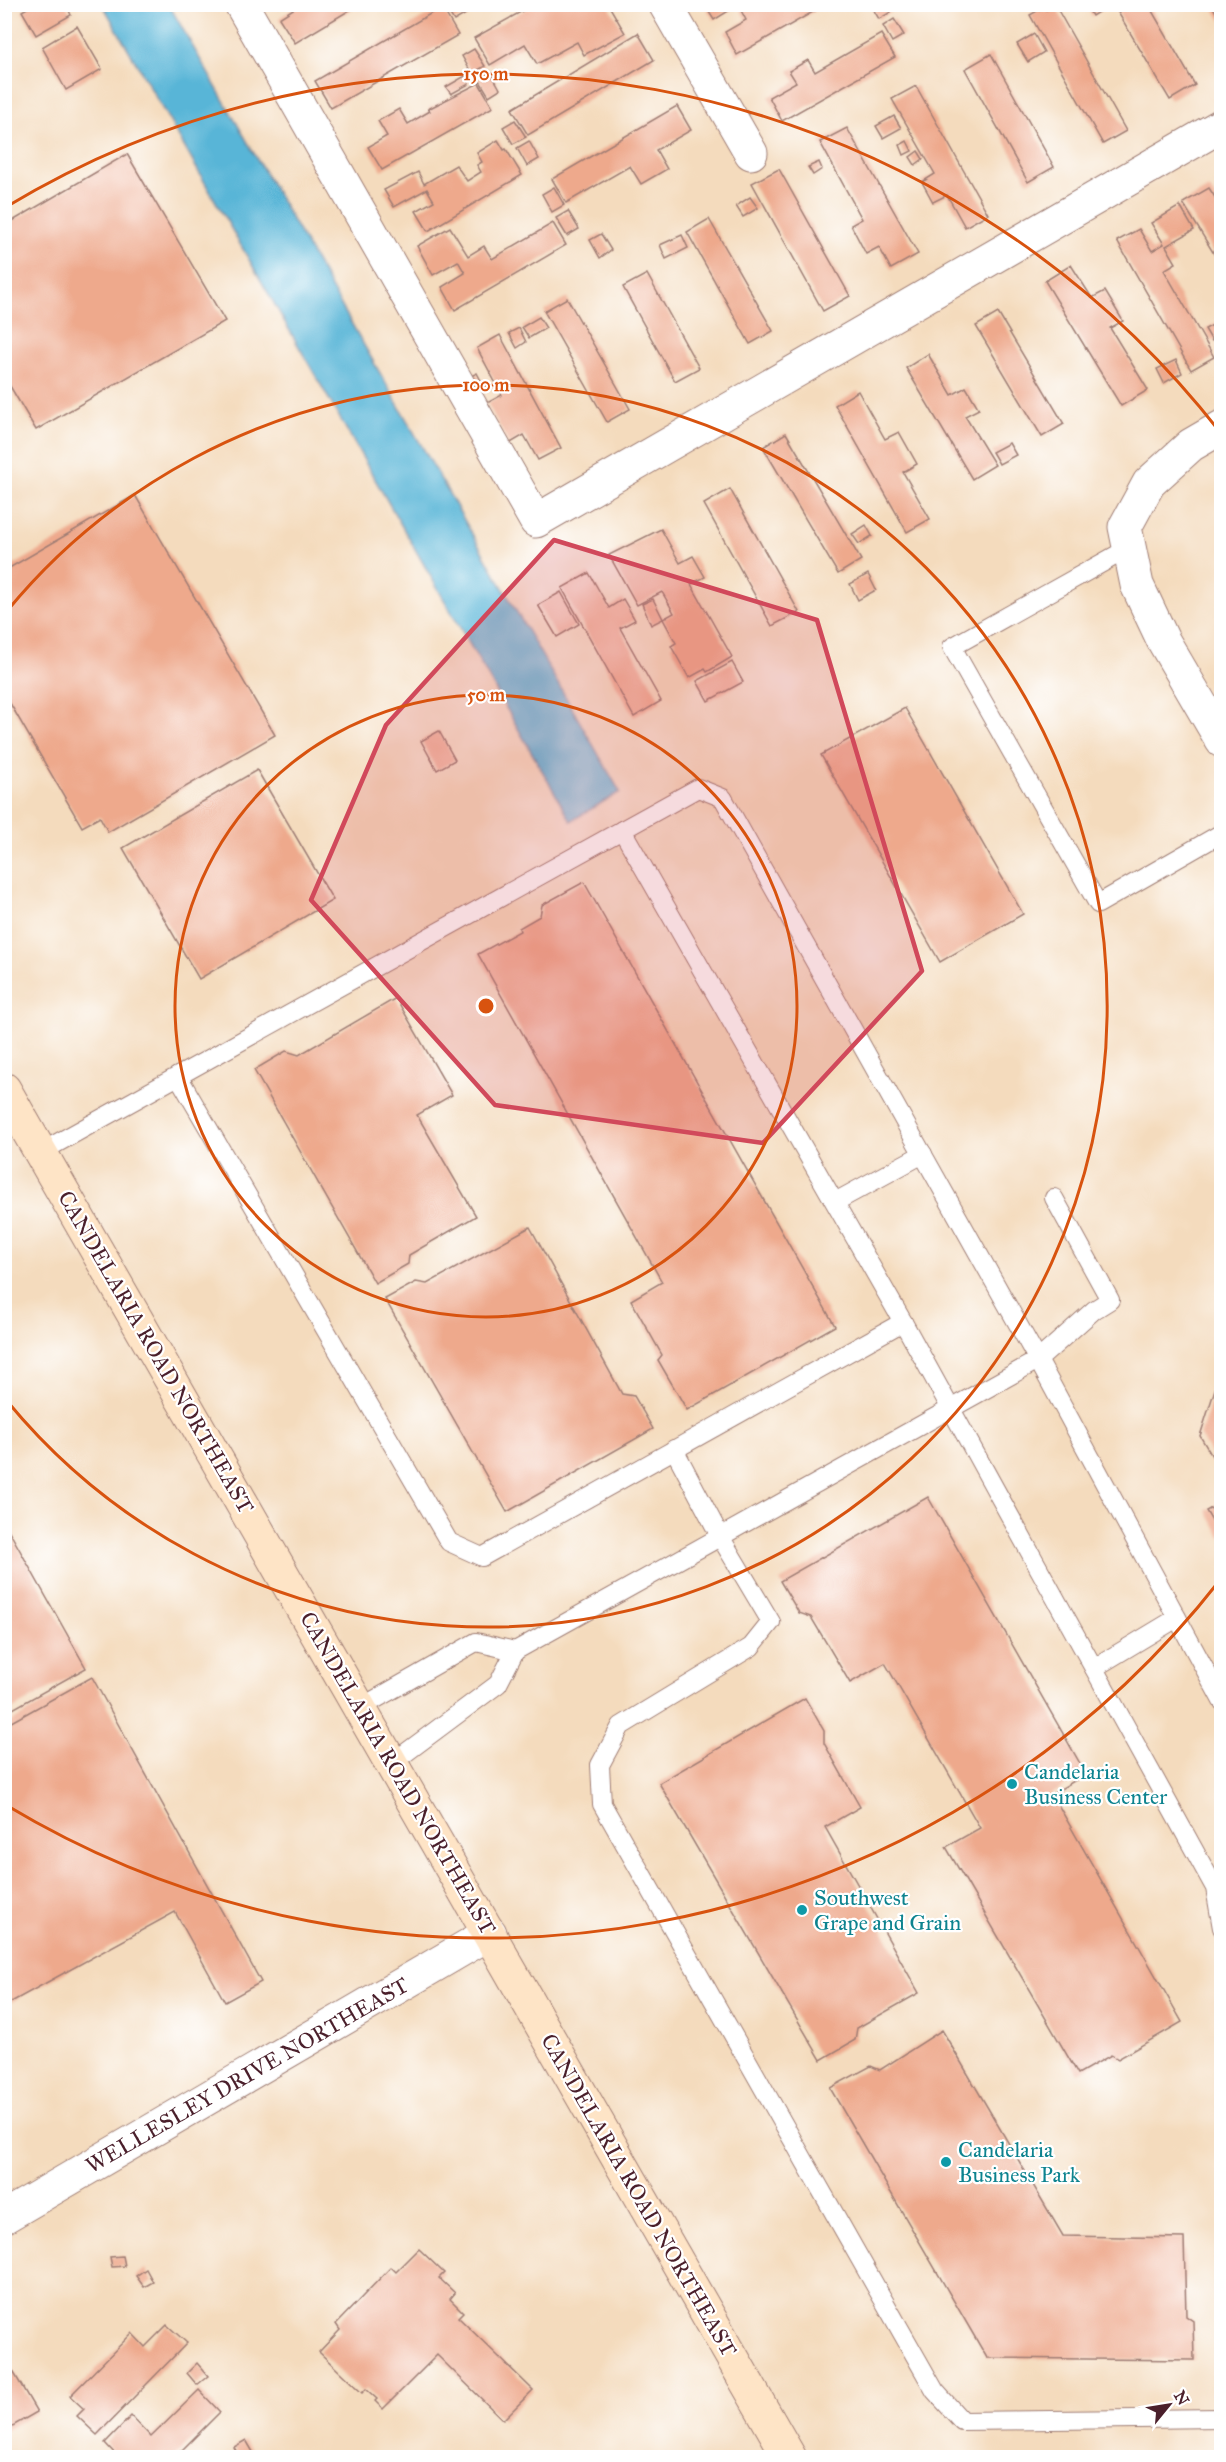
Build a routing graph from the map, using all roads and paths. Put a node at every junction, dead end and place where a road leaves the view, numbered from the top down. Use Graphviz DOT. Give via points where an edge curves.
graph roads {
  1 [pos="241,4"];
  2 [pos="665,4"];
  3 [pos="1221,125"];
  4 [pos="751,153"];
  5 [pos="1221,427"];
  6 [pos="1127,538"];
  7 [pos="1221,741"];
  8 [pos="622,830"];
  9 [pos="1221,833"];
  10 [pos="178,1076"];
  11 [pos="4,1089"];
  12 [pos="41,1152"];
  13 [pos="922,1154"];
  14 [pos="1054,1198"];
  15 [pos="835,1203"];
  16 [pos="903,1322"];
  17 [pos="1038,1360"];
  18 [pos="952,1410"];
  19 [pos="674,1449"];
  20 [pos="721,1538"];
  21 [pos="1177,1618"];
  22 [pos="515,1651"];
  23 [pos="1094,1668"];
  24 [pos="1221,1701"];
  25 [pos="360,1708"];
  26 [pos="392,1763"];
  27 [pos="1221,1928"];
  28 [pos="489,1933"];
  29 [pos="4,2217"];
  30 [pos="1221,2418"];
  31 [pos="790,2457"];
  1 -- 3 [label="street" via="536,521"];
  2 -- 4 [label="street"];
  5 -- 6 [label="street" via="1191,445 1149,483"];
  6 -- 7 [label="street" via="1137,585 1163,640"];
  6 -- 9 [label="lane" via="952,647 1098,904"];
  8 -- 10 [label="lane"];
  8 -- 13 [label="lane" via="698,788 723,798"];
  8 -- 15 [label="lane"];
  10 -- 12 [label="lane"];
  10 -- 19 [label="lane" via="449,1542 482,1557"];
  11 -- 12 [label="main road, CANDELARIA ROAD NORTHEAST"];
  12 -- 25 [label="main road, CANDELARIA ROAD NORTHEAST"];
  13 -- 15 [label="lane"];
  13 -- 17 [label="lane"];
  14 -- 17 [label="lane" via="1110,1300"];
  15 -- 16 [label="lane"];
  16 -- 18 [label="lane"];
  16 -- 19 [label="lane"];
  17 -- 18 [label="lane"];
  17 -- 21 [label="lane"];
  18 -- 20 [label="lane"];
  18 -- 23 [label="lane"];
  19 -- 20 [label="lane"];
  20 -- 22 [label="lane"];
  20 -- 30 [label="lane" via="771,1622 751,1647 621,1726 600,1765 602,1804 935,2391 962,2421"];
  21 -- 23 [label="lane"];
  21 -- 24 [label="lane"];
  22 -- 25 [label="lane" via="476,1642"];
  22 -- 26 [label="lane" via="498,1684"];
  23 -- 27 [label="lane" via="1215,1888"];
  25 -- 26 [label="main road, CANDELARIA ROAD NORTHEAST"];
  26 -- 28 [label="main road, CANDELARIA ROAD NORTHEAST"];
  28 -- 29 [label="street, WELLESLEY DRIVE NORTHEAST"];
  28 -- 31 [label="main road, CANDELARIA ROAD NORTHEAST"];
}
